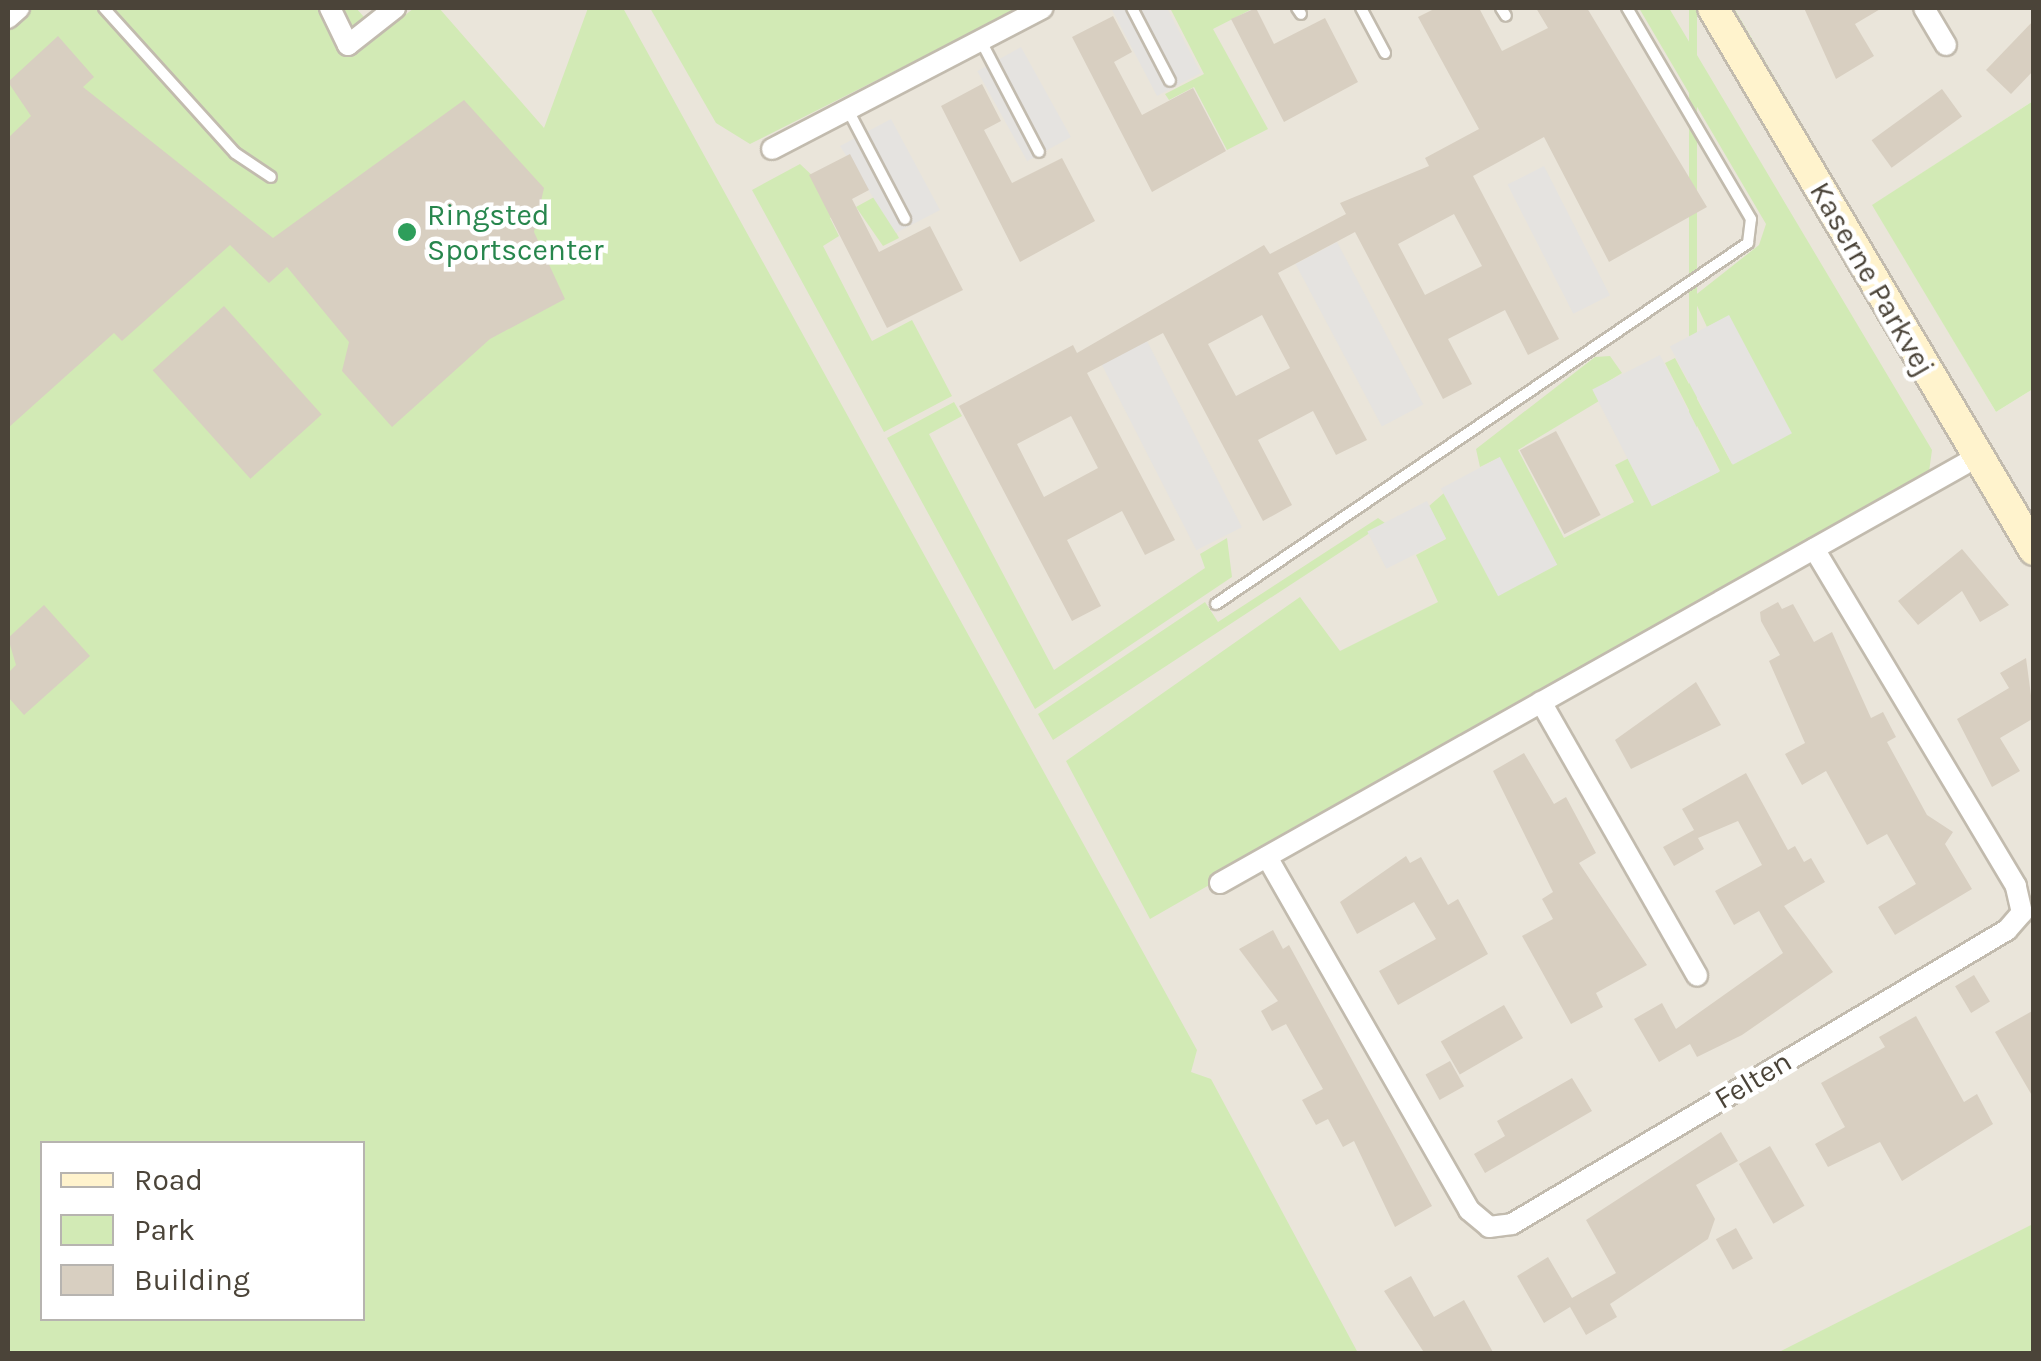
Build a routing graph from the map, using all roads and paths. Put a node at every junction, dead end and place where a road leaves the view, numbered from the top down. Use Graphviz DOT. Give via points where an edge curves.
graph roads {
  1 [pos="19,8"];
  2 [pos="104,8"];
  3 [pos="330,8"];
  4 [pos="395,8"];
  5 [pos="1043,8"];
  6 [pos="1132,8"];
  7 [pos="1362,8"];
  8 [pos="1627,8"];
  9 [pos="1713,8"];
  10 [pos="1924,8"];
  11 [pos="8,18"];
  12 [pos="981,40"];
  13 [pos="1946,45"];
  14 [pos="1385,52"];
  15 [pos="1170,81"];
  16 [pos="848,109"];
  17 [pos="772,149"];
  18 [pos="1039,152"];
  19 [pos="271,177"];
  20 [pos="905,219"];
  21 [pos="1977,457"];
  22 [pos="1814,548"];
  23 [pos="2034,550"];
  24 [pos="1216,604"];
  25 [pos="1541,702"];
  26 [pos="1267,857"];
  27 [pos="1220,883"];
  28 [pos="1697,976"];
  1 -- 11 [label="street"];
  2 -- 19 [label="lane" via="235,153"];
  3 -- 4 [label="street" via="348,46"];
  5 -- 12 [label="street"];
  6 -- 15 [label="lane"];
  7 -- 14 [label="lane"];
  8 -- 24 [label="lane" via="1751,218 1748,243"];
  9 -- 21 [label="street, Kaserne Parkvej"];
  10 -- 13 [label="street"];
  12 -- 16 [label="street"];
  12 -- 18 [label="lane"];
  16 -- 17 [label="street"];
  16 -- 20 [label="lane"];
  21 -- 22 [label="street"];
  21 -- 23 [label="street, Kaserne Parkvej"];
  22 -- 25 [label="street"];
  22 -- 26 [label="street, Felten" via="2016,886 2022,913 2007,930 1512,1224 1489,1228 1469,1210"];
  25 -- 26 [label="street"];
  25 -- 28 [label="street"];
  26 -- 27 [label="street"];
}
